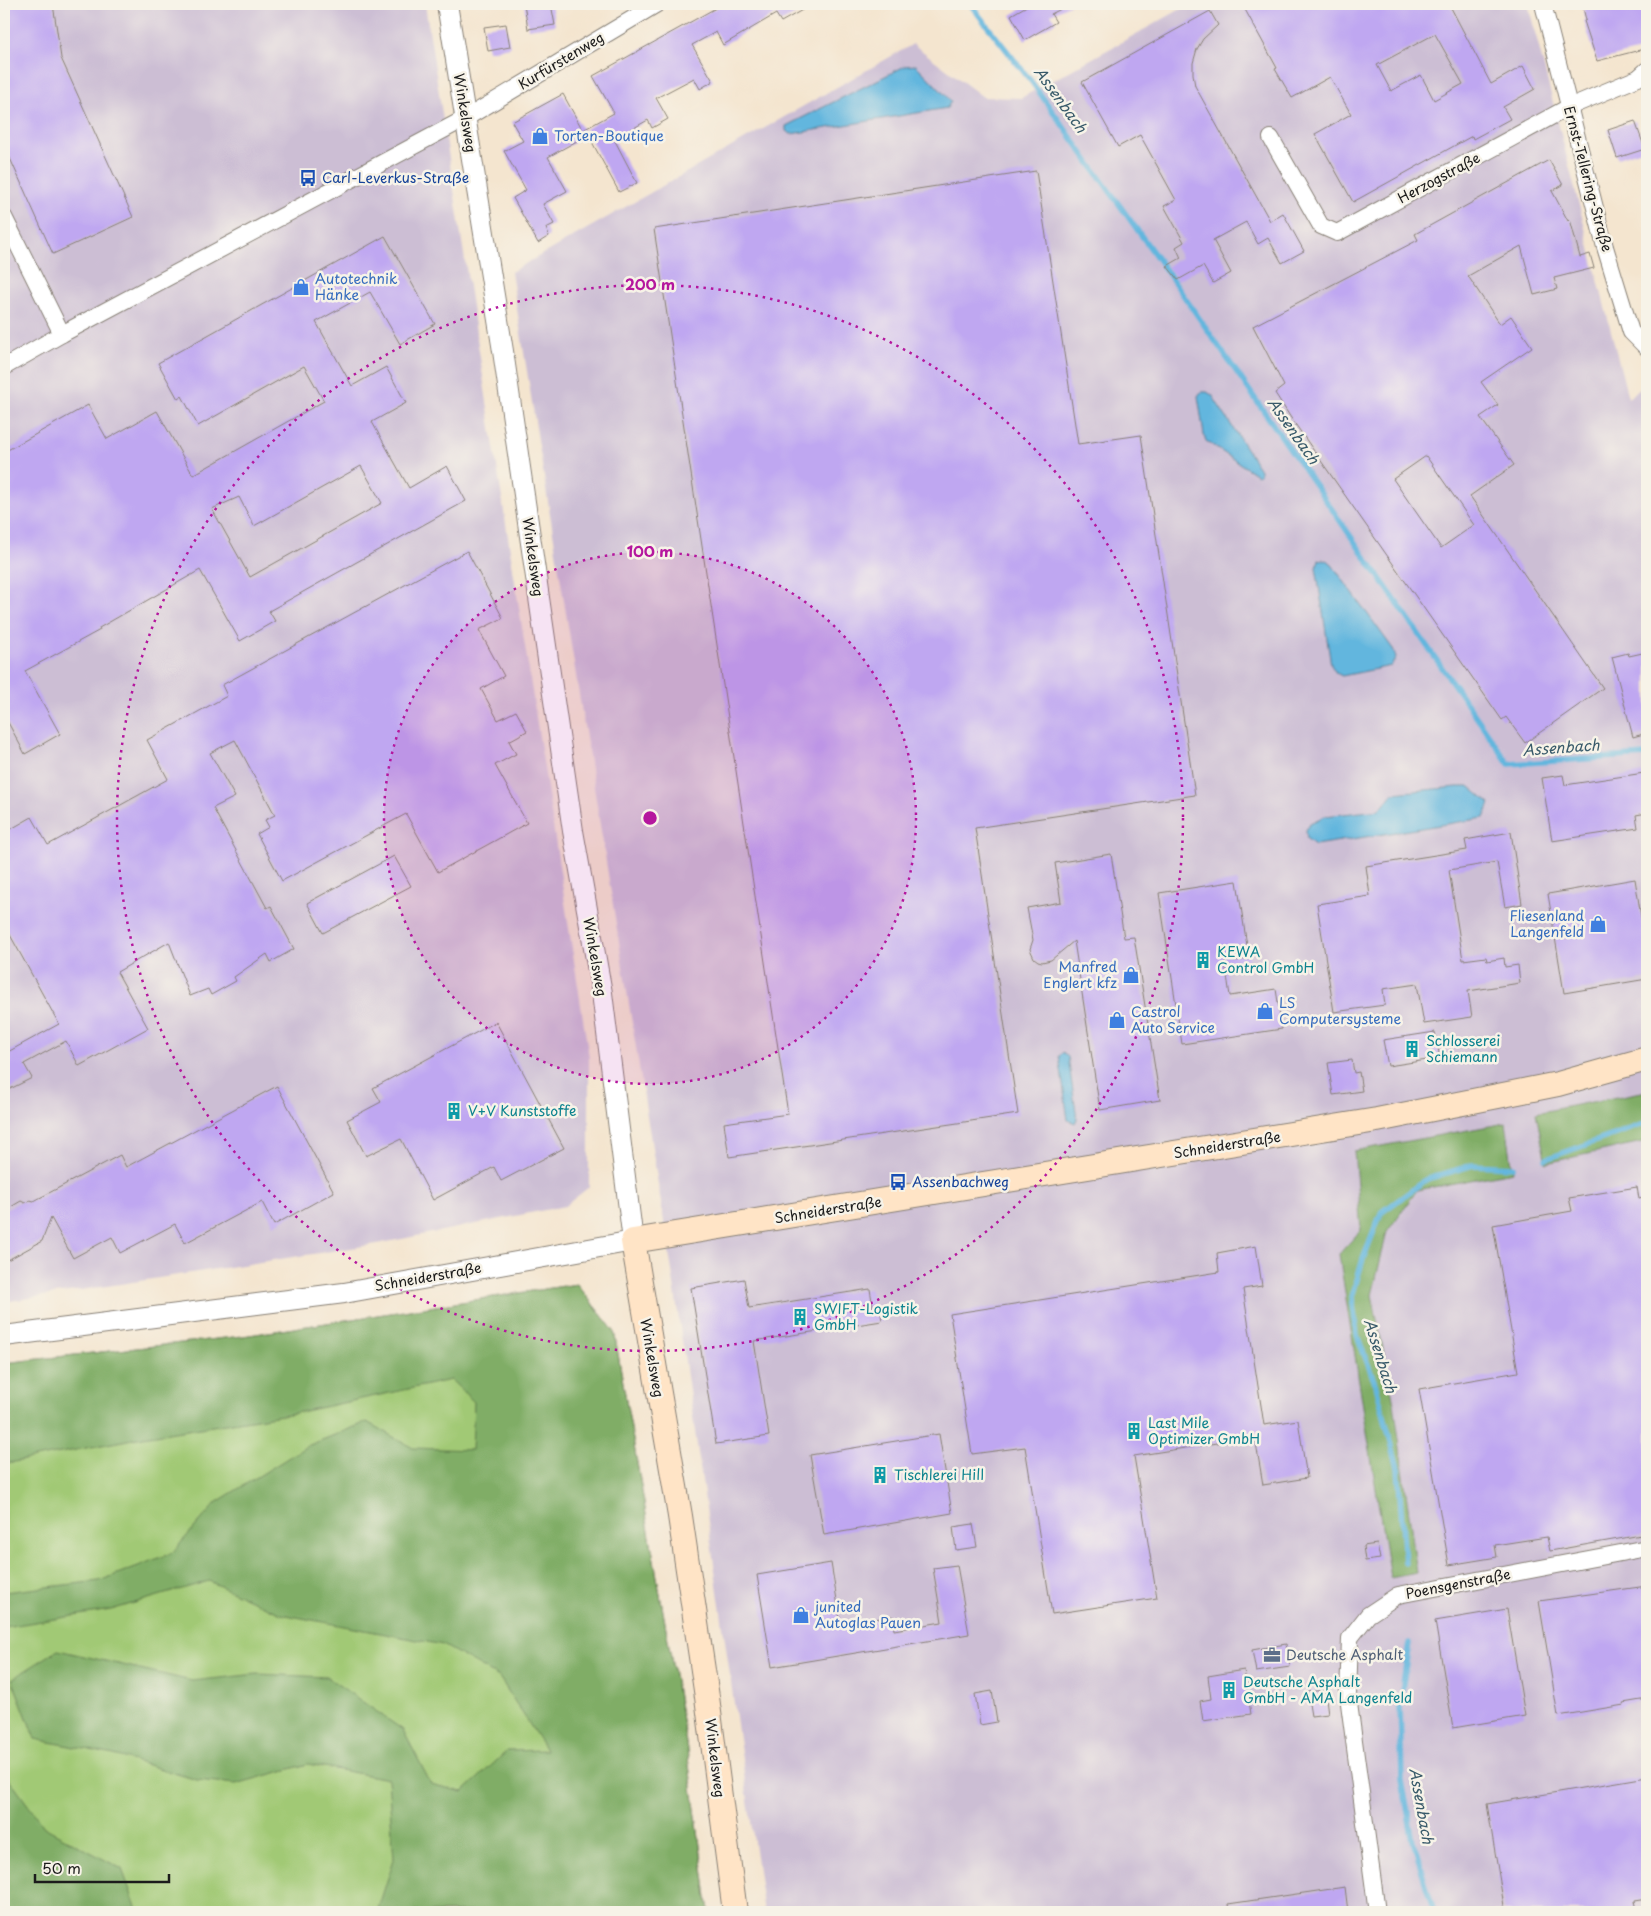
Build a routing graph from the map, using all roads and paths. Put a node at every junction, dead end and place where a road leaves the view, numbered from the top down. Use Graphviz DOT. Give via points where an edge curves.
graph roads {
  1 [pos="447,4"];
  2 [pos="657,4"];
  3 [pos="1542,4"];
  4 [pos="1647,70"];
  5 [pos="1570,107"];
  6 [pos="466,118"];
  7 [pos="1271,138"];
  8 [pos="4,217"];
  9 [pos="62,334"];
  10 [pos="1647,349"];
  11 [pos="4,367"];
  12 [pos="1647,1060"];
  13 [pos="633,1241"];
  14 [pos="4,1336"];
  15 [pos="1647,1548"];
  16 [pos="735,1912"];
  17 [pos="1377,1912"];
  1 -- 6 [label="street, Winkelsweg"];
  2 -- 6 [label="street, Kurfürstenweg"];
  3 -- 5 [label="street, Ernst-Tellering-Straße"];
  4 -- 5 [label="street, Herzogstraße" via="1638,78"];
  5 -- 7 [label="street, Herzogstraße" via="1337,234 1321,226"];
  5 -- 10 [label="street, Ernst-Tellering-Straße" via="1605,247 1631,332"];
  6 -- 9 [label="street"];
  6 -- 13 [label="street, Winkelsweg" via="573,831 602,993"];
  8 -- 9 [label="street"];
  9 -- 11 [label="street"];
  12 -- 13 [label="main road, Schneiderstraße" via="1558,1084 1378,1120"];
  13 -- 14 [label="street, Schneiderstraße" via="344,1293"];
  13 -- 16 [label="main road, Winkelsweg" via="708,1697"];
  15 -- 17 [label="street, Poensgenstraße" via="1398,1595 1368,1615 1350,1638 1348,1696"];
}
